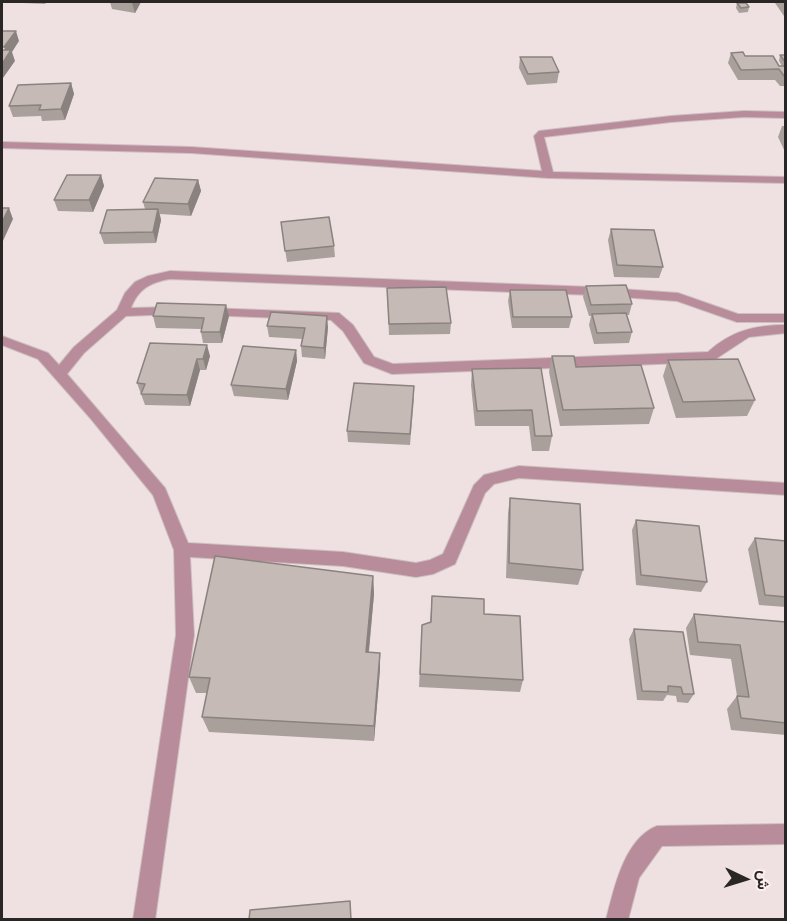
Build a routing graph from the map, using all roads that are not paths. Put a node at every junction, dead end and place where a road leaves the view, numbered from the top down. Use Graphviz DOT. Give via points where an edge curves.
graph roads {
  1 [pos="786,115"];
  2 [pos="2,145"];
  3 [pos="548,175"];
  4 [pos="786,180"];
  5 [pos="123,312"];
  6 [pos="786,318"];
  7 [pos="786,329"];
  8 [pos="2,340"];
  9 [pos="60,374"];
  10 [pos="786,489"];
  11 [pos="182,550"];
  12 [pos="786,834"];
  13 [pos="144,920"];
  14 [pos="617,920"];
  1 -- 3 [label="street" via="671,119 543,133 539,144"];
  2 -- 3 [label="street" via="191,150"];
  3 -- 4 [label="street"];
  5 -- 6 [label="street" via="129,294 135,289 152,278 170,275 646,294 678,297 737,318"];
  5 -- 7 [label="street" via="334,316 348,328 369,360 392,369 711,357 743,332"];
  5 -- 9 [label="street" via="80,350"];
  8 -- 9 [label="street" via="43,356"];
  9 -- 11 [label="street" via="160,492"];
  10 -- 11 [label="street" via="519,472 489,479 468,511 448,559 433,567 416,570 343,559"];
  11 -- 13 [label="street" via="185,635"];
  12 -- 14 [label="street" via="657,836 638,855"];
}
